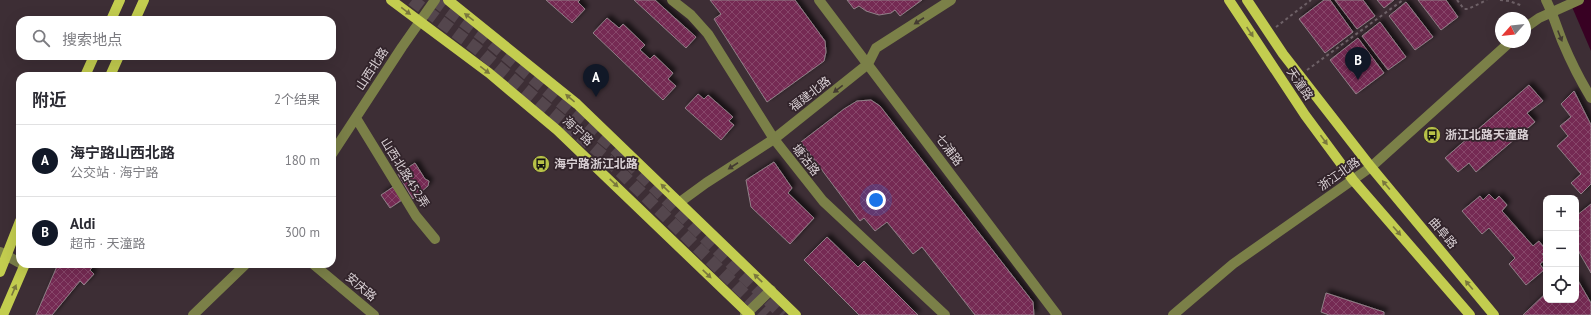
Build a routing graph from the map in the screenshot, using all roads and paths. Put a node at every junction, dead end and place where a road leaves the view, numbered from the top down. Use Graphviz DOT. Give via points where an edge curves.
graph roads {
  1 [pos="120,0"];
  2 [pos="144,0"];
  3 [pos="391,0"];
  4 [pos="435,0"];
  5 [pos="448,0"];
  6 [pos="672,0"];
  7 [pos="819,0"];
  8 [pos="951,0"];
  9 [pos="1229,0"];
  10 [pos="1247,0"];
  11 [pos="1311,0"];
  12 [pos="1403,0"];
  13 [pos="1458,0"];
  14 [pos="1487,0"];
  15 [pos="1500,0"];
  16 [pos="1546,0"];
  17 [pos="1579,0"];
  18 [pos="1523,6"];
  19 [pos="1552,12"];
  20 [pos="112,16"];
  21 [pos="137,16"];
  22 [pos="420,22"];
  23 [pos="1531,23"];
  24 [pos="1268,32"];
  25 [pos="1503,48"];
  26 [pos="92,60"];
  27 [pos="117,60"];
  28 [pos="868,64"];
  29 [pos="87,72"];
  30 [pos="112,72"];
  31 [pos="1300,76"];
  32 [pos="1591,98"];
  33 [pos="356,118"];
  34 [pos="774,139"];
  35 [pos="336,148"];
  36 [pos="1371,168"];
  37 [pos="1353,180"];
  38 [pos="680,202"];
  39 [pos="16,229"];
  40 [pos="435,239"];
  41 [pos="3,254"];
  42 [pos="16,260"];
  43 [pos="21,268"];
  44 [pos="242,268"];
  45 [pos="318,268"];
  46 [pos="0,272"];
  47 [pos="771,290"];
  48 [pos="748,314"];
  49 [pos="3,315"];
  50 [pos="193,315"];
  51 [pos="374,315"];
  52 [pos="796,315"];
  53 [pos="945,315"];
  54 [pos="1057,315"];
  55 [pos="1173,315"];
  56 [pos="1470,315"];
  57 [pos="1494,315"];
  1 -- 20 [label="main road"];
  2 -- 21 [label="main road"];
  3 -- 22 [label="main road, 海宁路, one-way"];
  4 -- 22 [label="street, 山西北路"];
  38 -- 5 [label="main road, 海宁路, one-way" via="577,104"];
  6 -- 34 [label="street, 塘沽路" via="708,34"];
  7 -- 28 [label="street, 七浦路"];
  8 -- 28 [label="street, 福建北路, one-way" via="876,48"];
  9 -- 37 [label="main road, 天潼路, one-way" via="1305,115"];
  10 -- 24 [label="main road, 天潼路"];
  11 -- 24 [label="path"];
  12 -- 31 [label="path"];
  13 -- 14 [label="path" via="1464,9"];
  15 -- 18 [label="path"];
  16 -- 19 [label="street"];
  17 -- 19 [label="street"];
  19 -- 23 [label="street"];
  19 -- 32 [label="street, one-way" via="1578,75"];
  22 -- 33 [label="street, 山西北路"];
  22 -- 48 [label="main road, 海宁路, one-way" via="489,73 557,130"];
  24 -- 31 [label="main road, 天潼路"];
  25 -- 36 [label="street, 浙江北路"];
  26 -- 29 [label="main road"];
  27 -- 30 [label="main road"];
  28 -- 34 [label="street, 福建北路, one-way"];
  28 -- 54 [label="street, 七浦路"];
  31 -- 36 [label="main road, 天潼路"];
  33 -- 35 [label="street, 山西北路"];
  33 -- 40 [label="street, 山西北路452弄" via="416,216"];
  34 -- 38 [label="street, 福建北路, one-way"];
  34 -- 53 [label="street, 塘沽路" via="823,201"];
  36 -- 37 [label="street, 浙江北路"];
  57 -- 36 [label="main road, 曲阜路, one-way"];
  37 -- 55 [label="street, 浙江北路" via="1233,264"];
  37 -- 56 [label="main road, one-way"];
  47 -- 38 [label="main road, 海宁路, one-way"];
  39 -- 41 [label="main road"];
  41 -- 42 [label="street"];
  41 -- 46 [label="main road"];
  49 -- 43 [label="main road, one-way"];
  44 -- 50 [label="street"];
  45 -- 51 [label="street, 安庆路"];
  47 -- 48 [label="street"];
  47 -- 52 [label="main road, 海宁路"];
}
